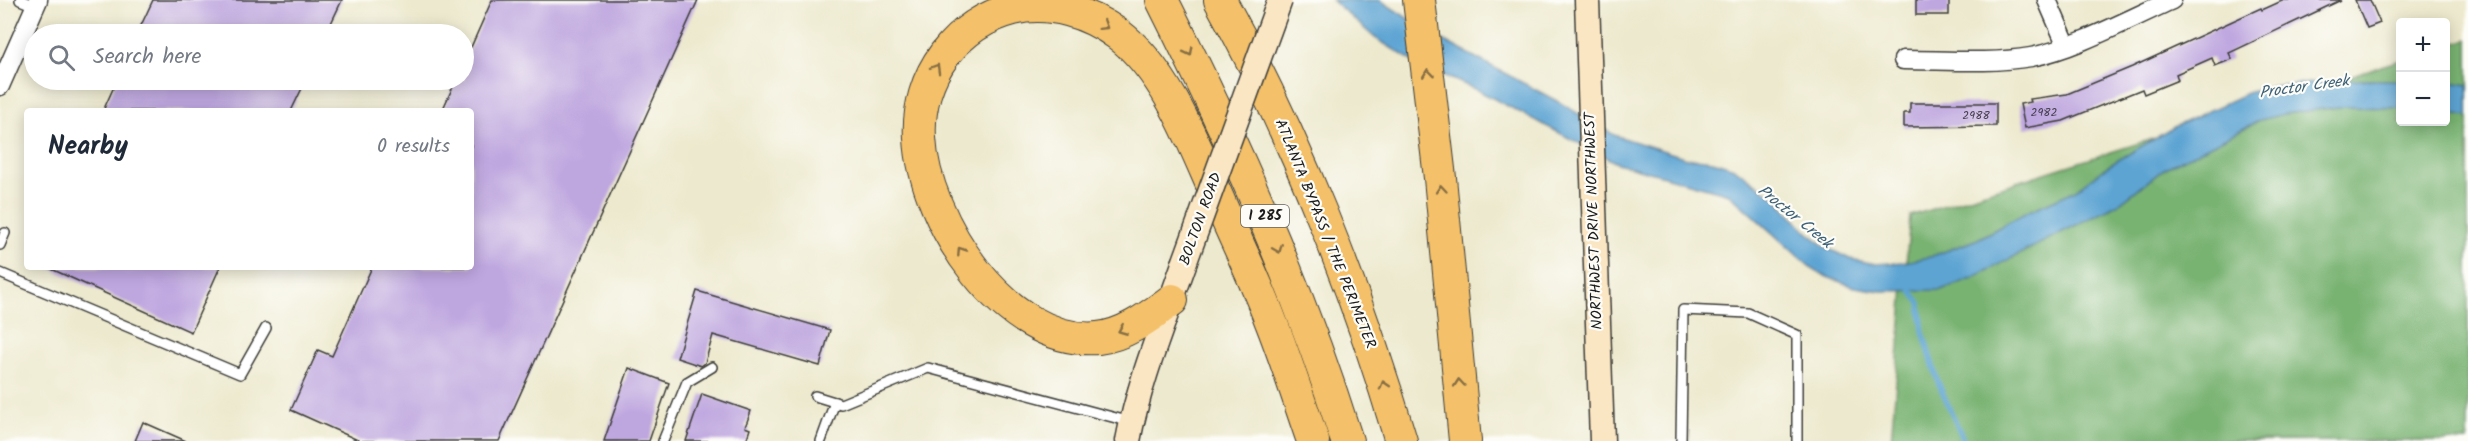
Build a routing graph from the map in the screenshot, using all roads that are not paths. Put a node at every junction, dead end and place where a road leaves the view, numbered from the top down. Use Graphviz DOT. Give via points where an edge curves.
graph roads {
  1 [pos="1162,0"];
  2 [pos="1220,0"];
  3 [pos="1280,0"];
  4 [pos="1419,0"];
  5 [pos="1587,0"];
  6 [pos="2047,0"];
  7 [pos="2172,0"];
  8 [pos="31,2"];
  9 [pos="2067,46"];
  10 [pos="1903,60"];
  11 [pos="0,86"];
  12 [pos="5,233"];
  13 [pos="0,245"];
  14 [pos="0,273"];
  15 [pos="1172,300"];
  16 [pos="266,328"];
  17 [pos="712,367"];
  18 [pos="814,396"];
  19 [pos="835,402"];
  20 [pos="1130,431"];
  21 [pos="663,441"];
  22 [pos="821,441"];
  23 [pos="1313,441"];
  24 [pos="1347,441"];
  25 [pos="1401,441"];
  26 [pos="1465,441"];
  27 [pos="1602,441"];
  28 [pos="1682,441"];
  29 [pos="1797,441"];
  1 -- 24 [label="highway, I 285, one-way" via="1215,104 1265,217 1323,366"];
  25 -- 2 [label="highway, ATLANTA BYPASS / THE PERIMETER, one-way" via="1374,354 1311,189"];
  3 -- 15 [label="main road, BOLTON ROAD, bridge"];
  26 -- 4 [label="highway, one-way" via="1436,131"];
  5 -- 27 [label="main road, NORTHWEST DRIVE NORTHWEST"];
  6 -- 9 [label="street"];
  7 -- 9 [label="street"];
  8 -- 11 [label="street"];
  9 -- 10 [label="street" via="2033,57 1999,61"];
  12 -- 13 [label="lane"];
  14 -- 16 [label="lane" via="240,374"];
  15 -- 20 [label="main road, BOLTON ROAD"];
  15 -- 23 [label="highway, one-way" via="1133,326 1111,335 1064,335 1040,326 1010,305 965,258 932,197 920,138 921,112 937,64 970,29 1014,9 1062,8 1093,19 1120,36 1141,57 1186,127 1270,319"];
  17 -- 21 [label="lane" via="687,382"];
  18 -- 19 [label="lane"];
  19 -- 20 [label="lane" via="841,404 928,368"];
  19 -- 22 [label="lane"];
  28 -- 29 [label="lane" via="1683,310 1748,313 1797,335"];
}
